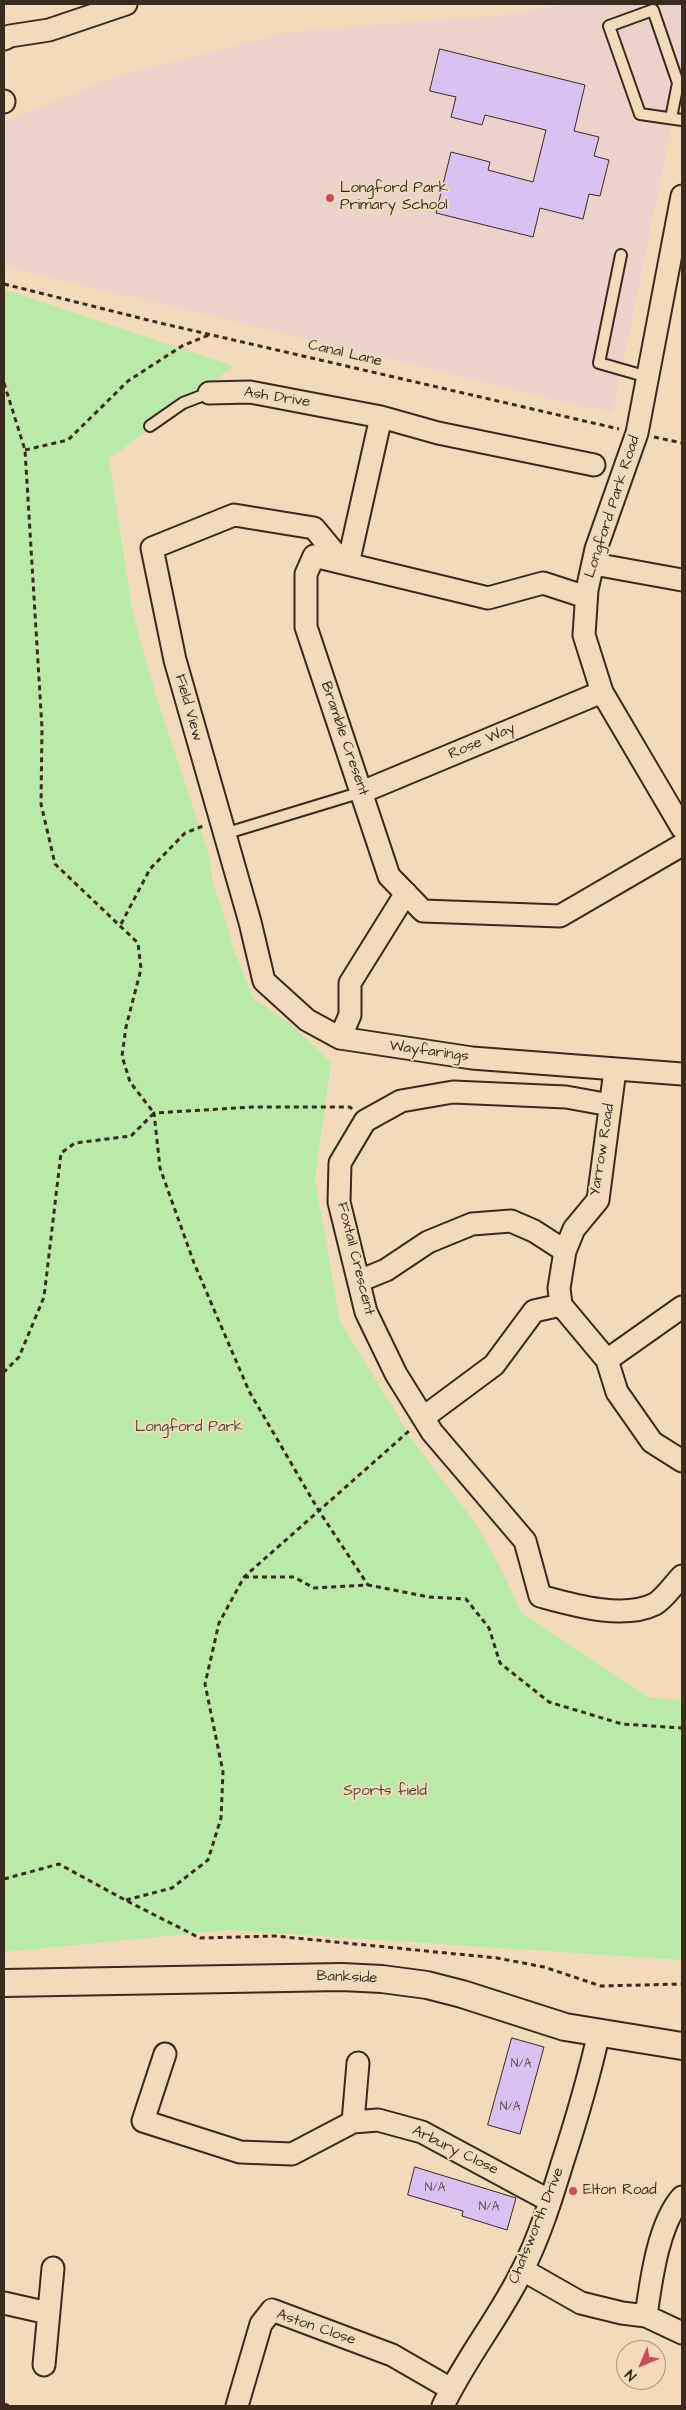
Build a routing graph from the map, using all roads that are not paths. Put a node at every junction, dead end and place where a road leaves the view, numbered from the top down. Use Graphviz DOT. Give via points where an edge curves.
graph roads {
  1 [pos="126,4"];
  2 [pos="4,39"];
  3 [pos="671,118"];
  4 [pos="682,120"];
  5 [pos="682,196"];
  6 [pos="621,255"];
  7 [pos="648,376"];
  8 [pos="209,393"];
  9 [pos="381,417"];
  10 [pos="150,426"];
  11 [pos="594,465"];
  12 [pos="346,564"];
  13 [pos="594,564"];
  14 [pos="682,580"];
  15 [pos="586,598"];
  16 [pos="602,692"];
  17 [pos="362,792"];
  18 [pos="222,827"];
  19 [pos="682,828"];
  20 [pos="682,845"];
  21 [pos="406,894"];
  22 [pos="340,1038"];
  23 [pos="615,1070"];
  24 [pos="682,1074"];
  25 [pos="610,1105"];
  26 [pos="565,1251"];
  27 [pos="359,1282"];
  28 [pos="561,1305"];
  29 [pos="682,1307"];
  30 [pos="607,1360"];
  31 [pos="424,1417"];
  32 [pos="682,1461"];
  33 [pos="682,1576"];
  34 [pos="4,1983"];
  35 [pos="599,2032"];
  36 [pos="682,2046"];
  37 [pos="165,2054"];
  38 [pos="358,2064"];
  39 [pos="353,2122"];
  40 [pos="682,2197"];
  41 [pos="550,2201"];
  42 [pos="53,2268"];
  43 [pos="523,2270"];
  44 [pos="4,2303"];
  45 [pos="48,2313"];
  46 [pos="646,2316"];
  47 [pos="682,2333"];
  48 [pos="44,2365"];
  49 [pos="447,2398"];
  50 [pos="236,2406"];
  1 -- 2 [label="street" via="49,30"];
  3 -- 3 [label="lane" via="640,114 609,26 654,10 678,83"];
  3 -- 4 [label="lane"];
  5 -- 7 [label="street, Longford Park Road"];
  6 -- 7 [label="lane" via="599,364"];
  7 -- 13 [label="street, Longford Park Road" via="637,433 596,549"];
  8 -- 9 [label="street, Ash Drive" via="250,392"];
  8 -- 10 [label="lane, Ash Drive" via="183,403"];
  9 -- 11 [label="street, Ash Drive" via="438,434"];
  9 -- 12 [label="street"];
  12 -- 15 [label="street, Bramble Cresent" via="488,598 544,583"];
  12 -- 17 [label="street, Bramble Cresent" via="314,556 306,574 306,627"];
  12 -- 18 [label="street, Field View" via="314,528 234,515 152,548 175,660"];
  13 -- 14 [label="street"];
  13 -- 15 [label="street, Longford Park Road"];
  15 -- 16 [label="street, Longford Park Road" via="584,635"];
  16 -- 17 [label="street, Rose Way"];
  16 -- 19 [label="street, Longford Park Road"];
  17 -- 18 [label="lane"];
  17 -- 21 [label="street, Bramble Cresent" via="389,876"];
  18 -- 22 [label="street, Field View" via="264,981 307,1020"];
  20 -- 21 [label="street, Bramble Cresent" via="560,916 424,910"];
  21 -- 22 [label="street" via="350,983 350,1015"];
  22 -- 23 [label="street, Wayfarings" via="472,1058"];
  23 -- 24 [label="street, Wayfarings"];
  23 -- 25 [label="street, Yarrow Road"];
  25 -- 26 [label="street, Yarrow Road" via="598,1200 574,1229"];
  25 -- 27 [label="street, Foxtail Crescent" via="566,1097 453,1092 401,1102 365,1121 340,1163 339,1202"];
  26 -- 27 [label="street" via="534,1231 510,1221 472,1224 428,1242 386,1270"];
  26 -- 28 [label="street, Yarrow Road"];
  27 -- 31 [label="street, Foxtail Crescent" via="366,1312 396,1374"];
  28 -- 30 [label="street"];
  28 -- 31 [label="street" via="534,1311 494,1365"];
  29 -- 30 [label="street"];
  30 -- 32 [label="street" via="617,1392 652,1442"];
  31 -- 33 [label="street, Foxtail Crescent" via="432,1432 525,1541 540,1596 571,1605 629,1612 656,1603"];
  34 -- 35 [label="street, Bankside" via="382,1979 427,1985 565,2027"];
  35 -- 36 [label="street, Bankside"];
  35 -- 41 [label="street, Chatsworth Drive" via="586,2087"];
  37 -- 39 [label="street, Arbury Close" via="143,2121 240,2152 292,2154"];
  38 -- 39 [label="street"];
  39 -- 41 [label="street, Arbury Close" via="378,2120 422,2132"];
  40 -- 46 [label="street" via="676,2204 655,2258"];
  41 -- 43 [label="street, Chatsworth Drive"];
  42 -- 45 [label="street"];
  43 -- 46 [label="street" via="581,2303"];
  43 -- 49 [label="street, Chatsworth Drive"];
  44 -- 45 [label="street"];
  45 -- 48 [label="street"];
  46 -- 47 [label="street"];
  49 -- 50 [label="street, Aston Close" via="392,2355 272,2310 261,2324"];
}
